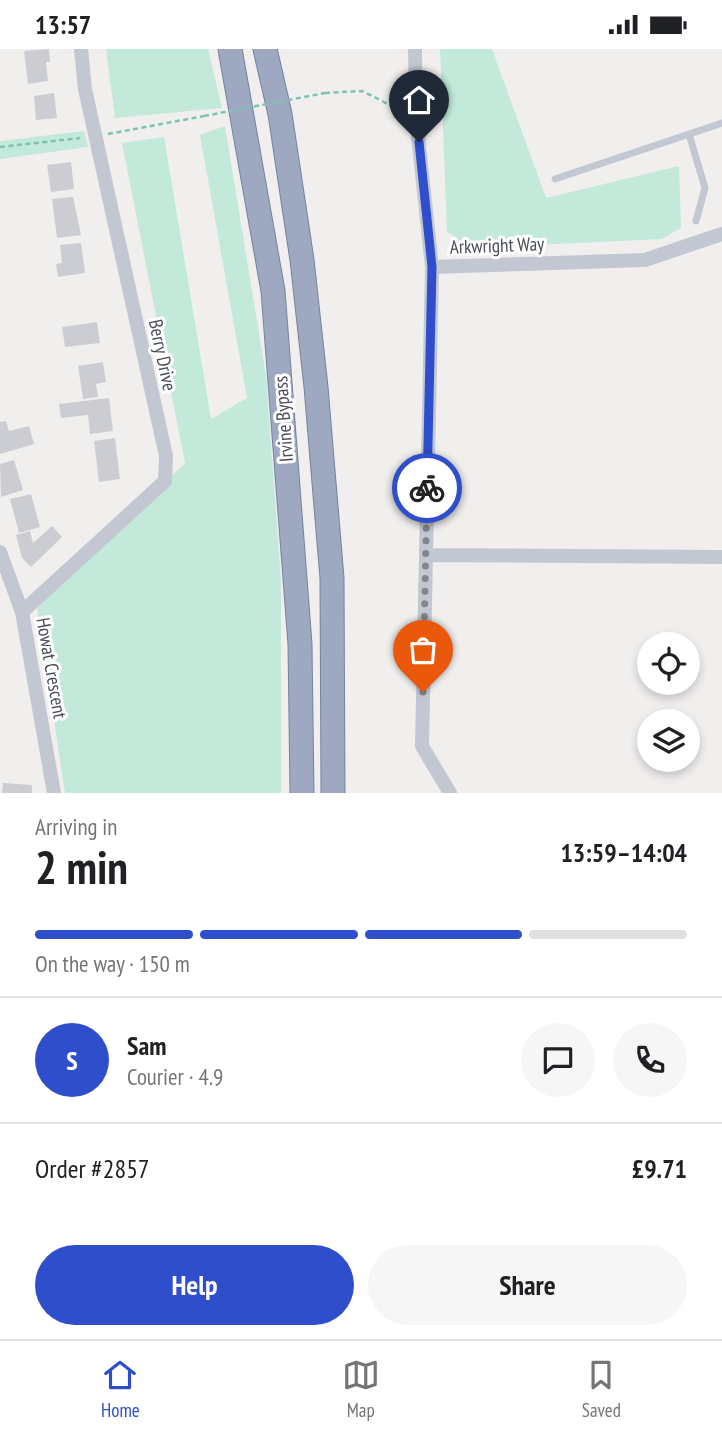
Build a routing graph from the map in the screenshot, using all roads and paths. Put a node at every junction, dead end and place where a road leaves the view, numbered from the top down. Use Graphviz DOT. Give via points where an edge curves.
graph roads {
  1 [pos="81,49"];
  2 [pos="230,49"];
  3 [pos="265,49"];
  4 [pos="415,49"];
  5 [pos="416,117"];
  6 [pos="722,123"];
  7 [pos="689,134"];
  8 [pos="95,136"];
  9 [pos="0,147"];
  10 [pos="555,179"];
  11 [pos="696,221"];
  12 [pos="722,234"];
  13 [pos="432,267"];
  14 [pos="0,552"];
  15 [pos="426,555"];
  16 [pos="722,557"];
  17 [pos="23,613"];
  18 [pos="54,793"];
  19 [pos="302,793"];
  20 [pos="333,793"];
  21 [pos="450,793"];
  1 -- 8 [label="street, Berry Drive"];
  2 -- 19 [label="highway, Irvine Bypass" via="273,291 300,643"];
  3 -- 20 [label="highway, Irvine Bypass" via="280,114 316,387 332,578"];
  4 -- 5 [label="street"];
  5 -- 8 [label="path, bridge" via="362,91 326,93"];
  5 -- 13 [label="street"];
  6 -- 7 [label="lane"];
  7 -- 10 [label="lane"];
  7 -- 11 [label="lane" via="705,188"];
  8 -- 9 [label="path"];
  8 -- 17 [label="street, Berry Drive" via="166,456 165,481"];
  12 -- 13 [label="street, Arkwright Way" via="645,260"];
  13 -- 15 [label="street, Arkwright Way"];
  14 -- 17 [label="street, Howat Crescent"];
  15 -- 16 [label="street"];
  15 -- 21 [label="street, Arkwright Way" via="422,746"];
  17 -- 18 [label="street, Howat Crescent"];
}
